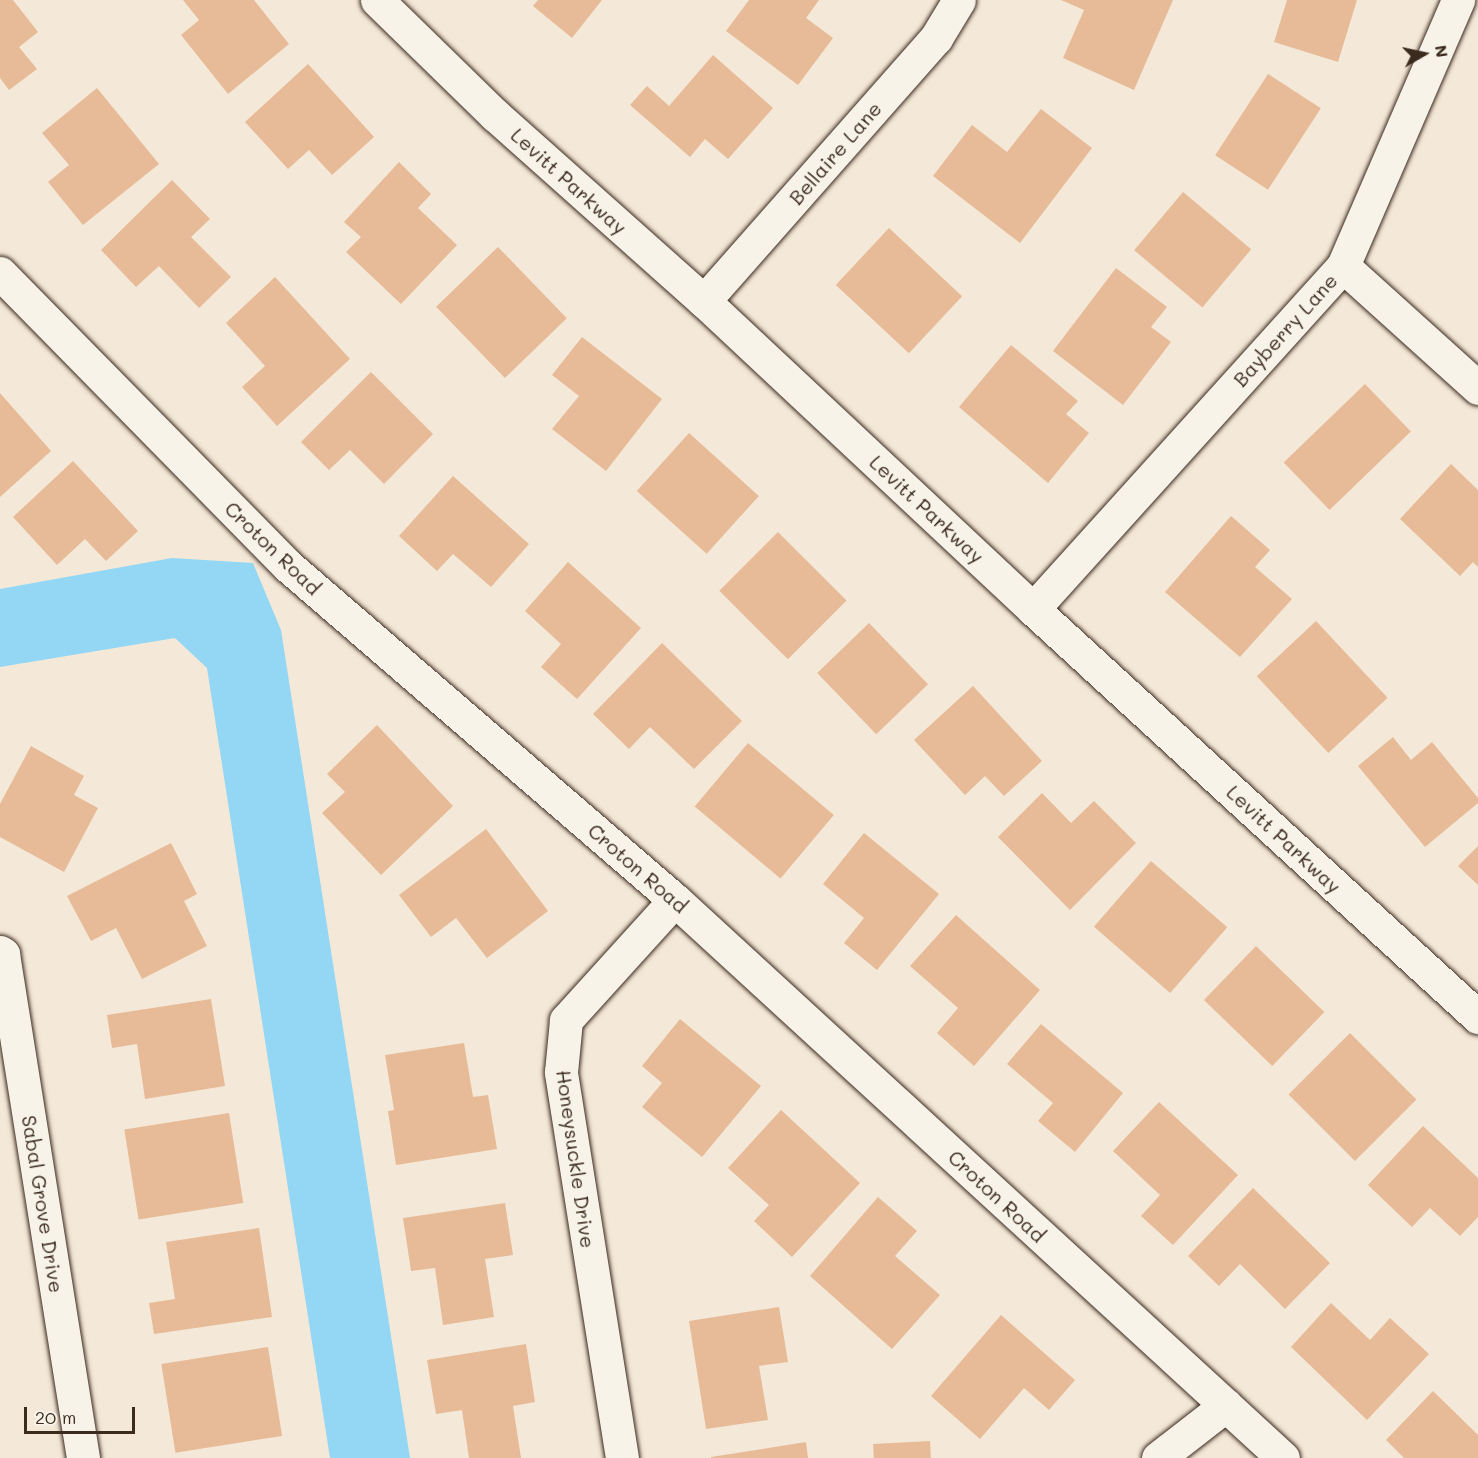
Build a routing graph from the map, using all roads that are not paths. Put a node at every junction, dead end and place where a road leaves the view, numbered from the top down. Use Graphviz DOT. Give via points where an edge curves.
graph roads {
  1 [pos="377,0"];
  2 [pos="959,0"];
  3 [pos="1458,0"];
  4 [pos="1343,266"];
  5 [pos="0,273"];
  6 [pos="704,301"];
  7 [pos="1478,388"];
  8 [pos="1033,609"];
  9 [pos="675,900"];
  10 [pos="0,952"];
  11 [pos="1478,1017"];
  12 [pos="1226,1405"];
  13 [pos="83,1458"];
  14 [pos="622,1458"];
  15 [pos="1158,1458"];
  16 [pos="1283,1458"];
  1 -- 6 [label="street, Levitt Parkway" via="495,115"];
  2 -- 6 [label="street, Bellaire Lane" via="936,38"];
  3 -- 4 [label="street, Bayberry Lane"];
  4 -- 7 [label="street"];
  4 -- 8 [label="street, Bayberry Lane"];
  5 -- 9 [label="street, Croton Road" via="288,566"];
  6 -- 8 [label="street, Levitt Parkway"];
  8 -- 11 [label="street, Levitt Parkway"];
  9 -- 12 [label="street, Croton Road"];
  9 -- 14 [label="street, Honeysuckle Drive" via="566,1020 561,1072"];
  10 -- 13 [label="street, Sabal Grove Drive"];
  12 -- 15 [label="street"];
  12 -- 16 [label="street, Croton Road"];
}
